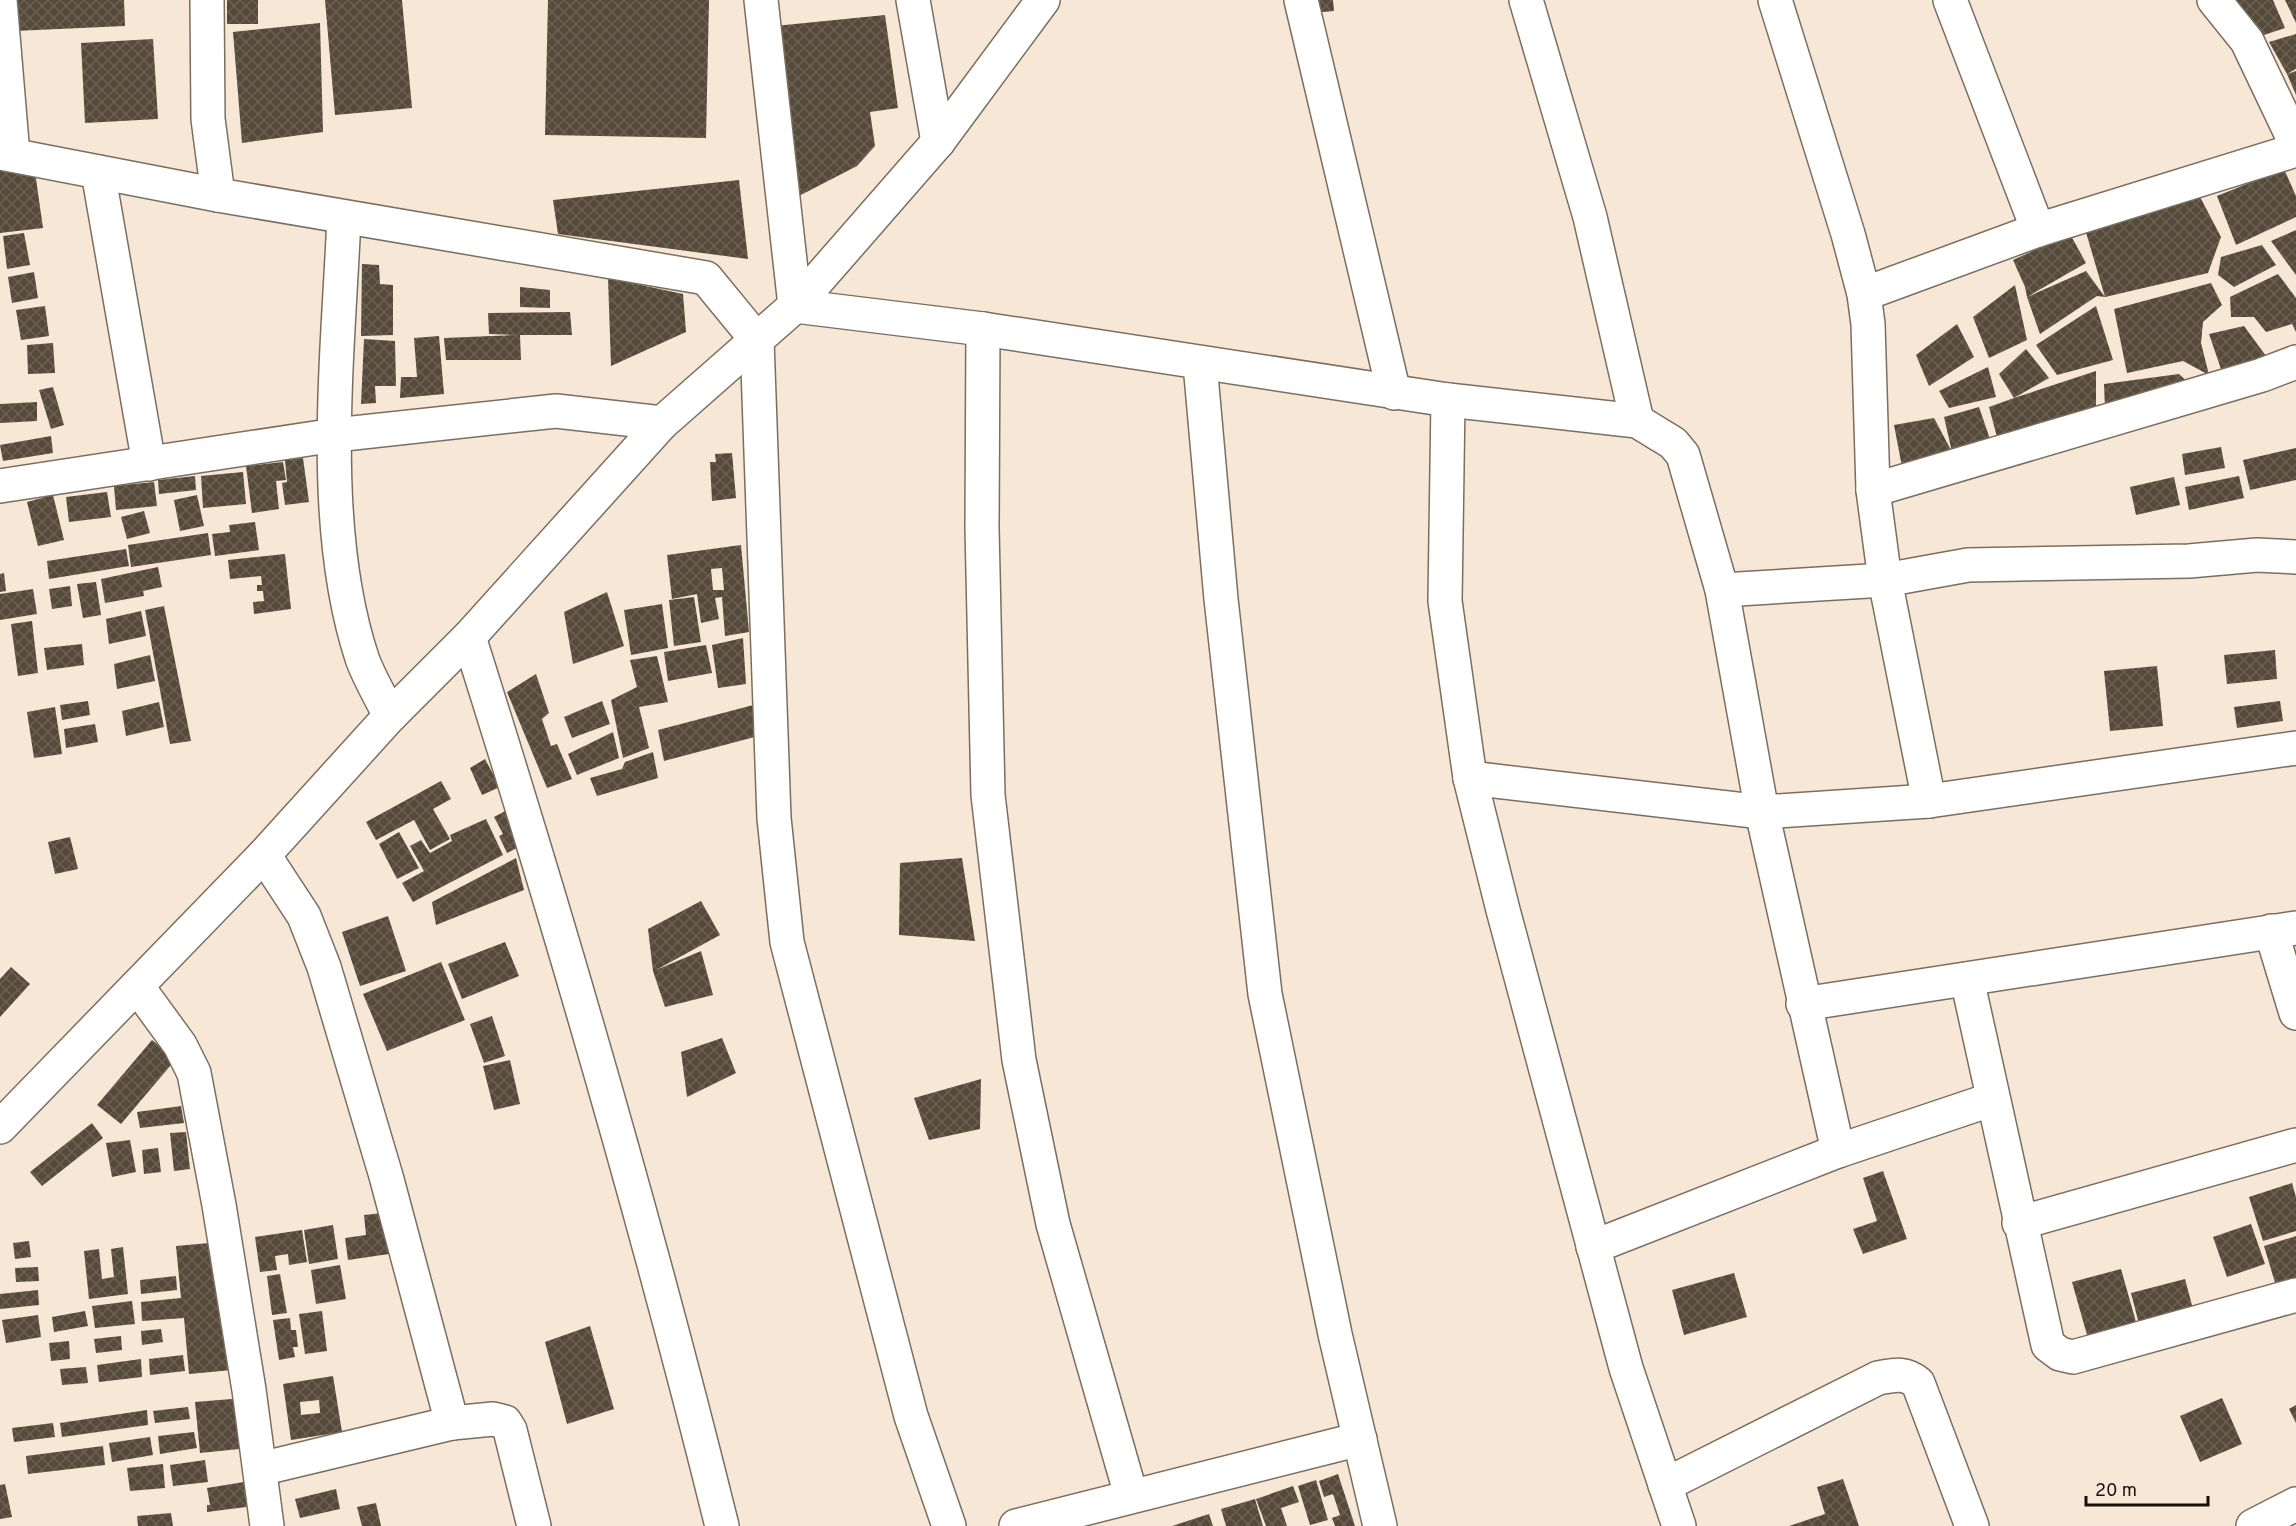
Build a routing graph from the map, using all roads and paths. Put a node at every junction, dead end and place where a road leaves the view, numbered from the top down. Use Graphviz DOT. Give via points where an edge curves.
graph roads {
  1 [pos="0,0"];
  2 [pos="207,0"];
  3 [pos="761,0"];
  4 [pos="914,0"];
  5 [pos="1043,0"];
  6 [pos="1301,0"];
  7 [pos="1526,0"];
  8 [pos="1775,0"];
  9 [pos="1950,0"];
  10 [pos="2214,0"];
  11 [pos="938,142"];
  12 [pos="2296,144"];
  13 [pos="2296,150"];
  14 [pos="6,154"];
  15 [pos="98,172"];
  16 [pos="218,195"];
  17 [pos="344,218"];
  18 [pos="2038,230"];
  19 [pos="1864,294"];
  20 [pos="795,306"];
  21 [pos="983,329"];
  22 [pos="757,340"];
  23 [pos="2296,362"];
  24 [pos="1200,364"];
  25 [pos="1394,393"];
  26 [pos="1448,400"];
  27 [pos="1637,420"];
  28 [pos="662,423"];
  29 [pos="335,435"];
  30 [pos="148,464"];
  31 [pos="0,486"];
  32 [pos="1873,490"];
  33 [pos="2296,557"];
  34 [pos="1885,580"];
  35 [pos="1722,590"];
  36 [pos="469,638"];
  37 [pos="390,716"];
  38 [pos="2296,747"];
  39 [pos="1470,778"];
  40 [pos="1929,801"];
  41 [pos="1762,812"];
  42 [pos="264,855"];
  43 [pos="2284,930"];
  44 [pos="1967,979"];
  45 [pos="137,986"];
  46 [pos="1803,1004"];
  47 [pos="2296,1013"];
  48 [pos="1993,1099"];
  49 [pos="0,1127"];
  50 [pos="2296,1145"];
  51 [pos="1838,1151"];
  52 [pos="2019,1223"];
  53 [pos="1593,1247"];
  54 [pos="2296,1295"];
  55 [pos="452,1423"];
  56 [pos="1360,1439"];
  57 [pos="260,1469"];
  58 [pos="1665,1485"];
  59 [pos="2296,1504"];
  60 [pos="1118,1508"];
  61 [pos="267,1526"];
  62 [pos="534,1526"];
  63 [pos="722,1526"];
  64 [pos="948,1526"];
  65 [pos="1016,1526"];
  66 [pos="1380,1526"];
  67 [pos="1678,1526"];
  68 [pos="1972,1526"];
  69 [pos="2253,1526"];
  1 -- 14 [label="street"];
  2 -- 16 [label="street" via="208,118"];
  3 -- 20 [label="street"];
  4 -- 11 [label="street"];
  5 -- 11 [label="street"];
  6 -- 25 [label="street"];
  7 -- 27 [label="street" via="1590,217"];
  8 -- 19 [label="street"];
  9 -- 18 [label="street"];
  10 -- 12 [label="street" via="2247,41"];
  11 -- 20 [label="street"];
  13 -- 18 [label="street"];
  14 -- 15 [label="street"];
  15 -- 16 [label="street"];
  15 -- 30 [label="street"];
  16 -- 17 [label="street"];
  17 -- 22 [label="street" via="706,278"];
  17 -- 29 [label="street"];
  18 -- 19 [label="street"];
  19 -- 32 [label="street"];
  20 -- 21 [label="street"];
  20 -- 22 [label="street"];
  21 -- 24 [label="street"];
  21 -- 60 [label="street" via="982,528 988,795 1019,1060"];
  22 -- 28 [label="street"];
  22 -- 64 [label="street" via="774,818 787,942 911,1416"];
  23 -- 32 [label="street"];
  24 -- 25 [label="street"];
  24 -- 56 [label="street" via="1222,611 1265,994"];
  25 -- 26 [label="street"];
  26 -- 27 [label="street"];
  26 -- 39 [label="street" via="1445,601"];
  27 -- 35 [label="street" via="1673,443 1683,455"];
  28 -- 29 [label="street" via="555,411"];
  28 -- 36 [label="street"];
  29 -- 30 [label="street"];
  29 -- 37 [label="street" via="336,509 348,604 363,660"];
  30 -- 31 [label="street"];
  32 -- 34 [label="street"];
  33 -- 34 [label="street" via="1968,565"];
  34 -- 35 [label="street"];
  34 -- 40 [label="street"];
  35 -- 41 [label="street"];
  36 -- 37 [label="street"];
  36 -- 63 [label="street" via="551,897 684,1371"];
  37 -- 42 [label="street"];
  38 -- 40 [label="street"];
  39 -- 41 [label="street"];
  39 -- 53 [label="street"];
  40 -- 41 [label="street"];
  41 -- 46 [label="street"];
  42 -- 45 [label="street"];
  42 -- 55 [label="street" via="304,916 324,967 386,1176"];
  43 -- 44 [label="street"];
  43 -- 47 [label="street"];
  44 -- 46 [label="street"];
  44 -- 48 [label="street"];
  45 -- 49 [label="street"];
  45 -- 57 [label="street" via="180,1046 194,1073"];
  46 -- 51 [label="street"];
  48 -- 51 [label="street"];
  48 -- 52 [label="street"];
  50 -- 52 [label="street"];
  51 -- 53 [label="street"];
  52 -- 54 [label="street" via="2048,1345 2060,1354 2073,1357"];
  53 -- 58 [label="street" via="1626,1368"];
  55 -- 57 [label="street"];
  55 -- 62 [label="street" via="493,1419 505,1422"];
  56 -- 60 [label="street"];
  56 -- 66 [label="street"];
  57 -- 61 [label="street"];
  58 -- 67 [label="street"];
  58 -- 68 [label="street" via="1878,1378 1898,1374 1910,1376 1918,1383"];
  59 -- 69 [label="street"];
  60 -- 65 [label="street"];
}
